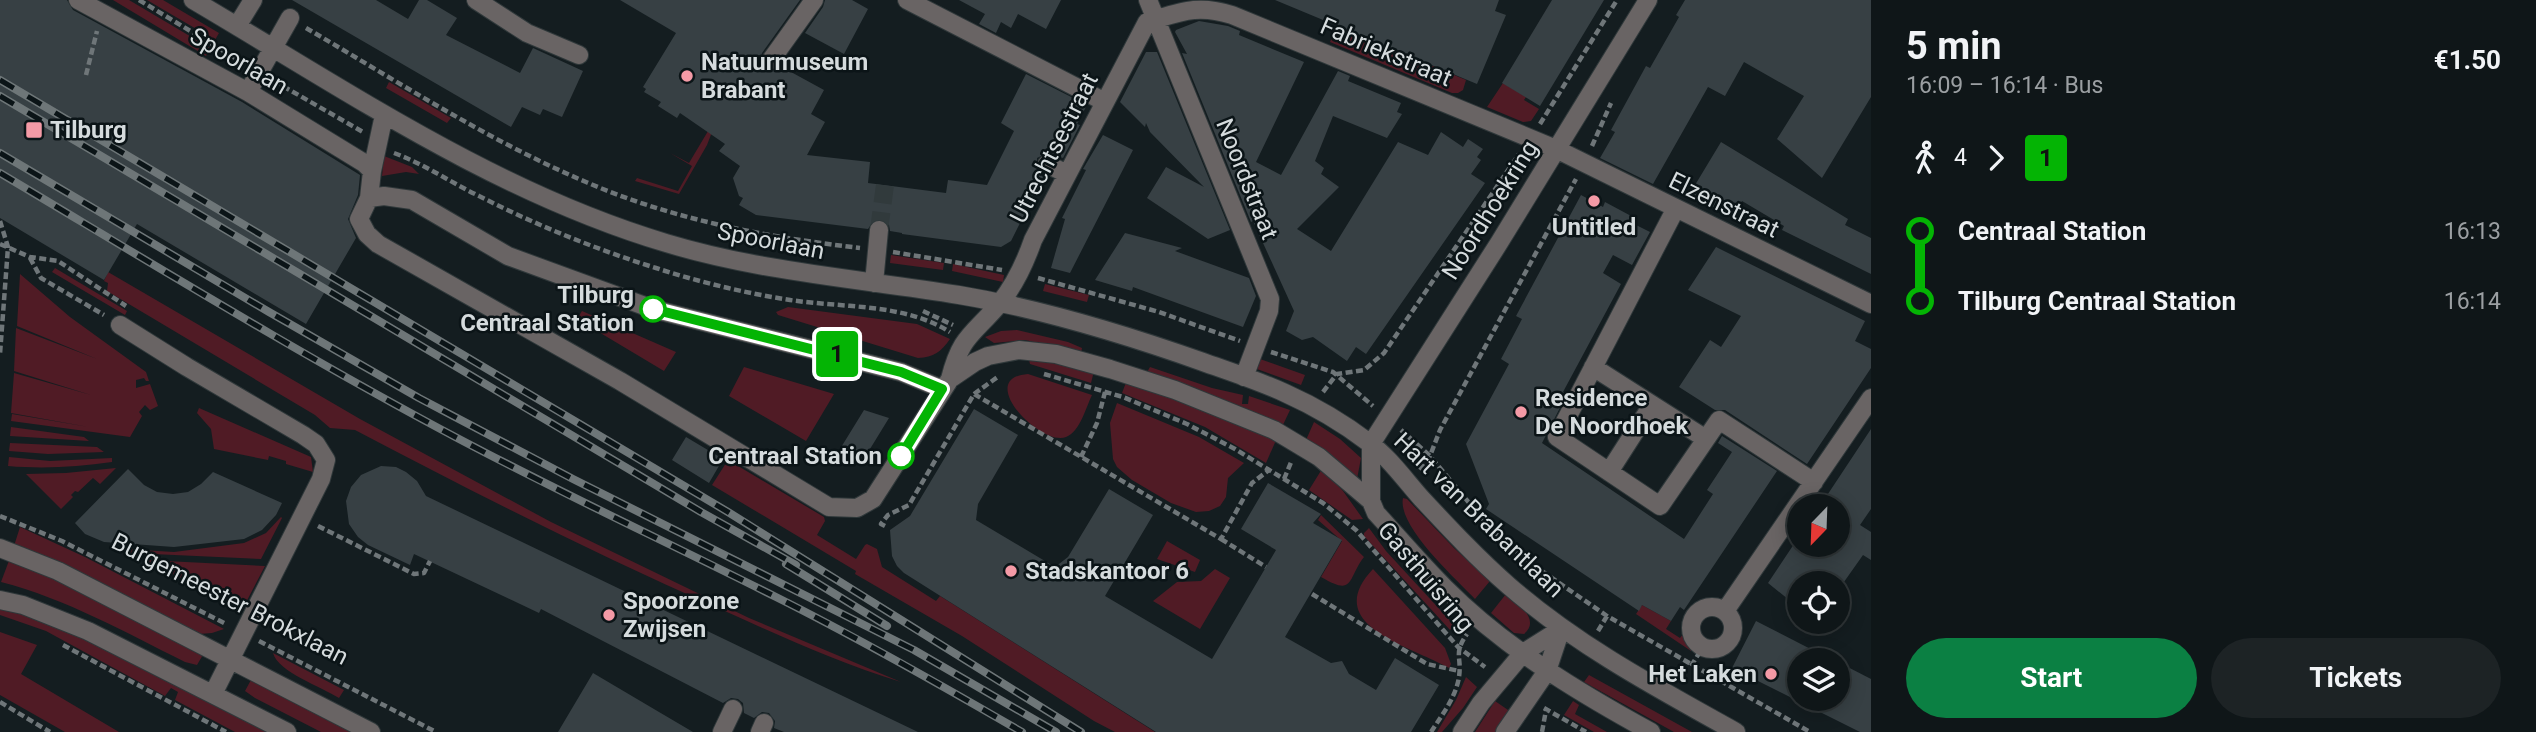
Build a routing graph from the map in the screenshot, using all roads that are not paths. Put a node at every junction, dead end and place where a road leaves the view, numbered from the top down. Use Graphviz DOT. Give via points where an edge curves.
graph roads {
  1 [pos="78,0"];
  2 [pos="193,0"];
  3 [pos="253,0"];
  4 [pos="475,0"];
  5 [pos="814,0"];
  6 [pos="907,0"];
  7 [pos="1148,0"];
  8 [pos="1648,0"];
  9 [pos="290,18"];
  10 [pos="1154,20"];
  11 [pos="237,26"];
  12 [pos="273,48"];
  13 [pos="579,55"];
  14 [pos="771,60"];
  15 [pos="248,92"];
  16 [pos="1105,102"];
  17 [pos="384,115"];
  18 [pos="1556,149"];
  19 [pos="1047,164"];
  20 [pos="372,171"];
  21 [pos="1067,174"];
  22 [pos="369,198"];
  23 [pos="1676,208"];
  24 [pos="879,230"];
  25 [pos="874,283"];
  26 [pos="1000,303"];
  27 [pos="1871,304"];
  28 [pos="120,325"];
  29 [pos="1593,368"];
  30 [pos="1244,377"];
  31 [pos="946,384"];
  32 [pos="1871,398"];
  33 [pos="1652,405"];
  34 [pos="1706,439"];
  35 [pos="1371,444"];
  36 [pos="1609,472"];
  37 [pos="1814,482"];
  38 [pos="1371,501"];
  39 [pos="0,548"];
  40 [pos="0,600"];
  41 [pos="1726,611"];
  42 [pos="1561,629"];
  43 [pos="1523,653"];
  44 [pos="230,659"];
  45 [pos="1546,671"];
  46 [pos="213,694"];
  47 [pos="733,709"];
  48 [pos="287,732"];
  49 [pos="371,732"];
  50 [pos="722,732"];
  51 [pos="1462,732"];
  52 [pos="1505,732"];
  53 [pos="1651,732"];
  54 [pos="1736,732"];
  1 -- 15 [label="street, Spoorlaan"];
  2 -- 11 [label="street, Spoorlaan"];
  3 -- 11 [label="street"];
  4 -- 13 [label="street" via="527,33"];
  5 -- 14 [label="street"];
  6 -- 16 [label="street"];
  7 -- 10 [label="street, Noordstraat"];
  8 -- 18 [label="street, Noordhoekring"];
  9 -- 12 [label="street"];
  10 -- 16 [label="street, Utrechtsestraat" via="1147,22"];
  10 -- 18 [label="street, Fabriekstraat" via="1204,8 1232,15"];
  10 -- 30 [label="street, Noordstraat" via="1270,299"];
  11 -- 12 [label="street, Spoorlaan"];
  12 -- 15 [label="street"];
  12 -- 17 [label="street, Spoorlaan"];
  15 -- 20 [label="street, Spoorlaan"];
  16 -- 21 [label="street, Utrechtsestraat"];
  17 -- 20 [label="street"];
  17 -- 25 [label="street, Spoorlaan" via="535,194 627,230 759,266"];
  18 -- 23 [label="street, Elzenstraat"];
  18 -- 35 [label="street, Noordhoekring"];
  19 -- 21 [label="street"];
  20 -- 22 [label="street"];
  21 -- 26 [label="street, Utrechtsestraat" via="1020,273"];
  22 -- 31 [label="street" via="412,200 508,256 653,309"];
  22 -- 31 [label="street" via="359,219 378,244 620,381 829,507 857,508 873,499"];
  23 -- 27 [label="street, Elzenstraat"];
  23 -- 29 [label="street"];
  24 -- 25 [label="street"];
  25 -- 26 [label="street, Spoorlaan"];
  26 -- 30 [label="street, Spoorlaan" via="1157,346"];
  26 -- 31 [label="street, Utrechtsestraat" via="958,350"];
  28 -- 44 [label="street" via="316,444 326,460 321,480"];
  29 -- 33 [label="street"];
  29 -- 36 [label="street" via="1557,437"];
  30 -- 35 [label="street, Spoorlaan" via="1315,408"];
  31 -- 38 [label="street" via="981,359 1019,350 1100,366 1175,390 1285,436"];
  32 -- 37 [label="street"];
  33 -- 34 [label="street"];
  33 -- 36 [label="street"];
  34 -- 36 [label="street" via="1660,506"];
  34 -- 37 [label="street" via="1719,419"];
  35 -- 38 [label="street, Hart van Brabantlaan"];
  35 -- 42 [label="street, Hart van Brabantlaan" via="1490,568"];
  37 -- 41 [label="street"];
  38 -- 43 [label="street" via="1376,513 1445,588"];
  39 -- 44 [label="street" via="58,571"];
  40 -- 46 [label="street" via="57,617"];
  41 -- 41 [label="street" via="1710,607 1695,615 1691,631 1703,647 1713,650 1728,643 1734,627"];
  42 -- 43 [label="street"];
  42 -- 45 [label="street"];
  42 -- 54 [label="street, Hart van Brabantlaan"];
  43 -- 45 [label="street"];
  43 -- 51 [label="street"];
  44 -- 46 [label="street"];
  44 -- 49 [label="street"];
  45 -- 52 [label="street"];
  45 -- 53 [label="street"];
  46 -- 48 [label="street"];
  47 -- 50 [label="street"];
}
